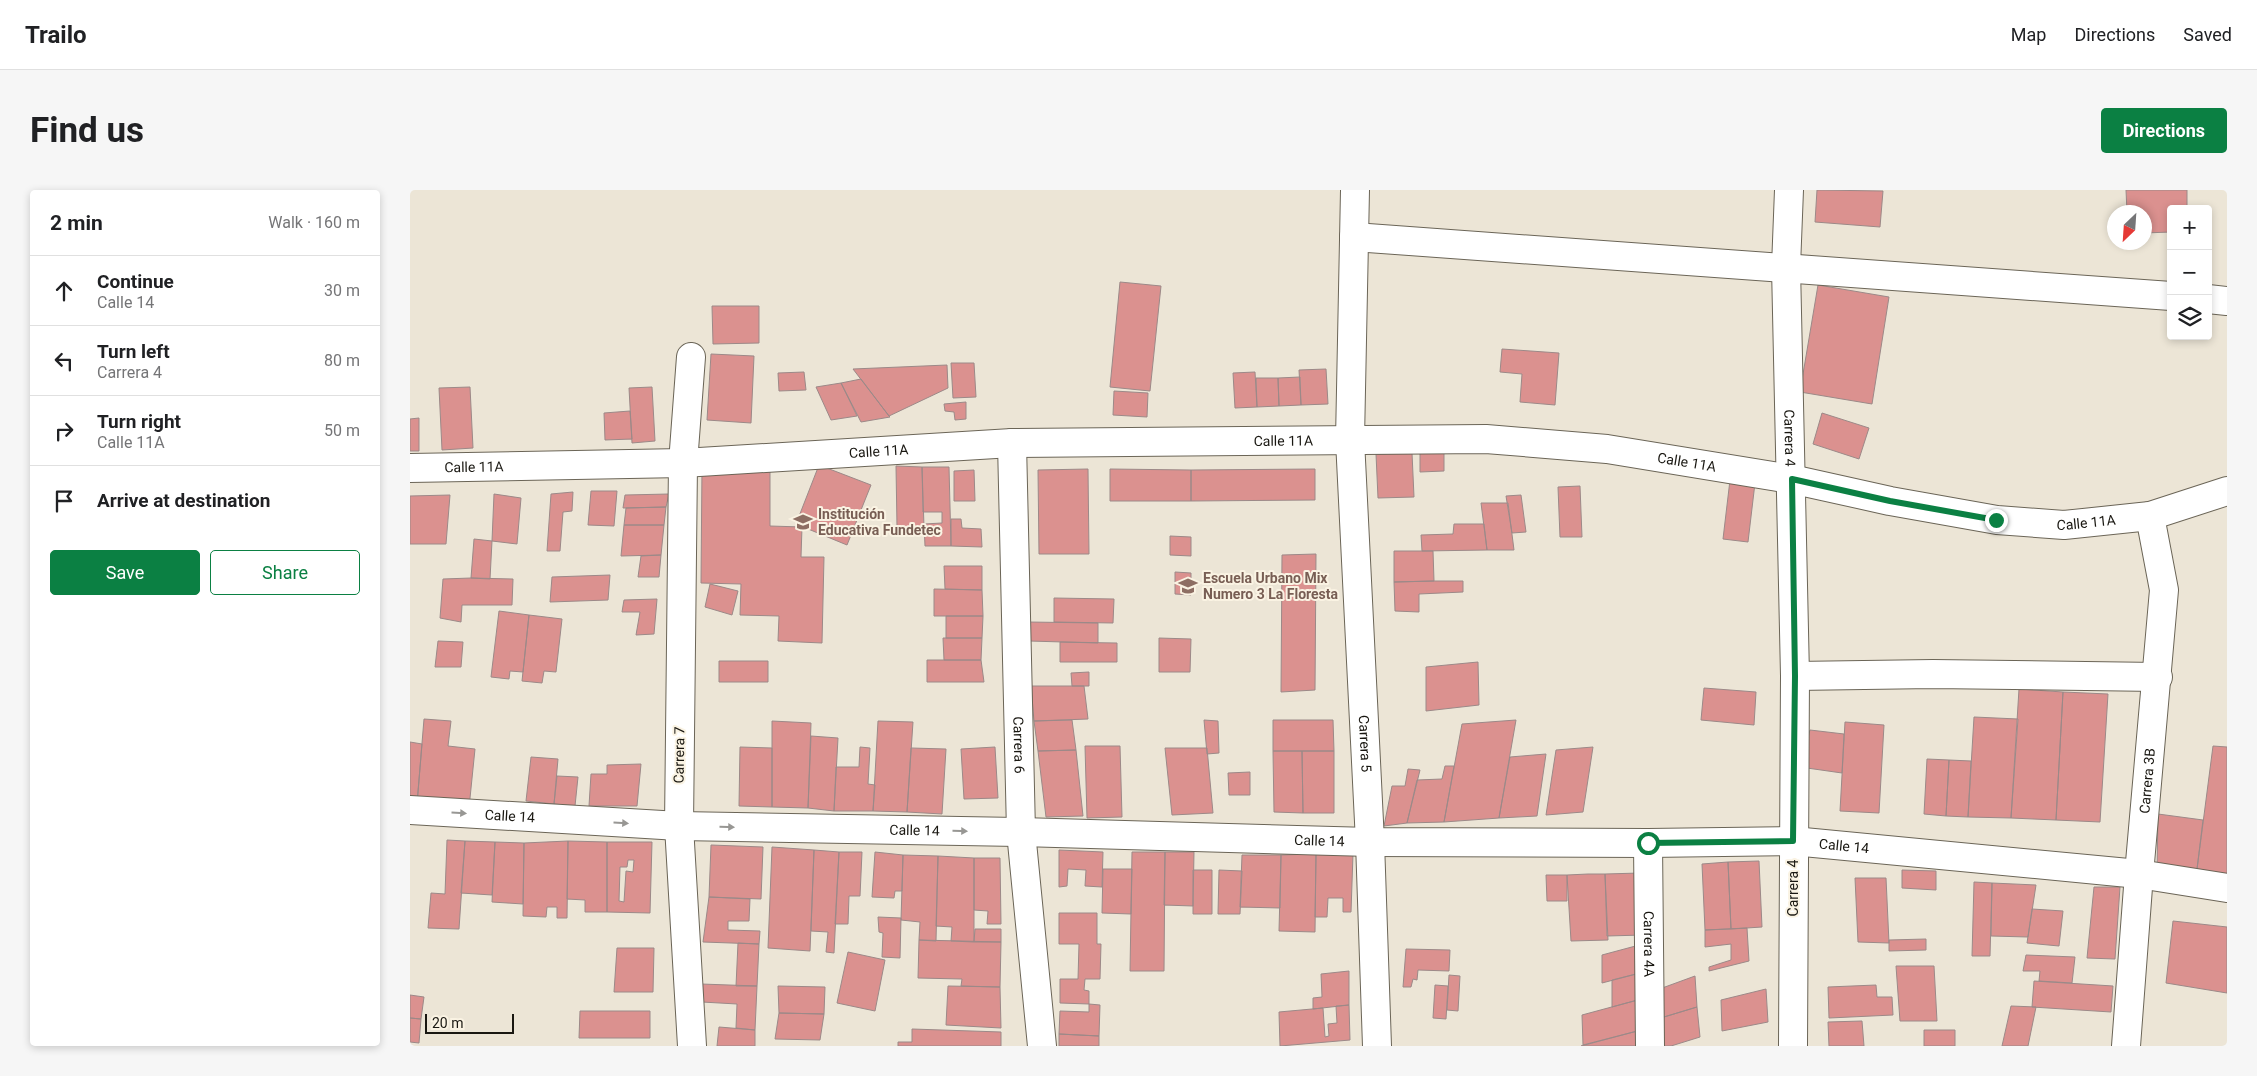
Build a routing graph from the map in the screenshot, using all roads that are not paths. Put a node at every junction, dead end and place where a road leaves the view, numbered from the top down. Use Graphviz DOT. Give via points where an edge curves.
graph roads {
  1 [pos="1355,190"];
  2 [pos="1788,190"];
  3 [pos="1354,236"];
  4 [pos="1786,267"];
  5 [pos="2167,296"];
  6 [pos="2212,299"];
  7 [pos="2227,301"];
  8 [pos="691,357"];
  9 [pos="1350,440"];
  10 [pos="1012,443"];
  11 [pos="683,463"];
  12 [pos="410,468"];
  13 [pos="1792,479"];
  14 [pos="2227,491"];
  15 [pos="2150,516"];
  16 [pos="1795,676"];
  17 [pos="2158,677"];
  18 [pos="410,810"];
  19 [pos="679,826"];
  20 [pos="1022,832"];
  21 [pos="1793,841"];
  22 [pos="1370,842"];
  23 [pos="1648,843"];
  24 [pos="2139,874"];
  25 [pos="2227,888"];
  26 [pos="692,1046"];
  27 [pos="1042,1046"];
  28 [pos="1377,1046"];
  29 [pos="1650,1046"];
  30 [pos="1793,1046"];
  31 [pos="2126,1046"];
  1 -- 3 [label="street, Carrera 5"];
  2 -- 4 [label="street, Carrera 4"];
  3 -- 4 [label="street"];
  3 -- 9 [label="street, Carrera 5"];
  4 -- 5 [label="street"];
  4 -- 13 [label="street, Carrera 4"];
  6 -- 7 [label="street"];
  8 -- 11 [label="street, Carrera 7"];
  9 -- 10 [label="street, Calle 11A"];
  9 -- 13 [label="street, Calle 11A" via="1486,439 1607,449"];
  9 -- 22 [label="street, Carrera 5"];
  10 -- 11 [label="street, Calle 11A"];
  10 -- 20 [label="street, Carrera 6"];
  11 -- 12 [label="street, Calle 11A"];
  11 -- 19 [label="street, Carrera 7"];
  13 -- 15 [label="street, Calle 11A" via="1996,520 2064,525"];
  13 -- 16 [label="street, Carrera 4"];
  14 -- 15 [label="street, Calle 11A"];
  15 -- 17 [label="street, Carrera 3B" via="2164,590"];
  16 -- 17 [label="street"];
  16 -- 21 [label="street, Carrera 4"];
  17 -- 24 [label="street, Carrera 3B"];
  18 -- 19 [label="street, Calle 14, one-way"];
  19 -- 20 [label="street, Calle 14, one-way"];
  19 -- 26 [label="street, Carrera 7"];
  20 -- 22 [label="street, Calle 14"];
  20 -- 27 [label="street, Carrera 6"];
  21 -- 23 [label="street, Calle 14"];
  21 -- 24 [label="street, Calle 14"];
  21 -- 30 [label="street, Carrera 4"];
  22 -- 23 [label="street, Calle 14"];
  22 -- 28 [label="street, Carrera 5"];
  23 -- 29 [label="street, Carrera 4A"];
  24 -- 25 [label="street, Calle 14"];
  24 -- 31 [label="street, Carrera 3B"];
}
